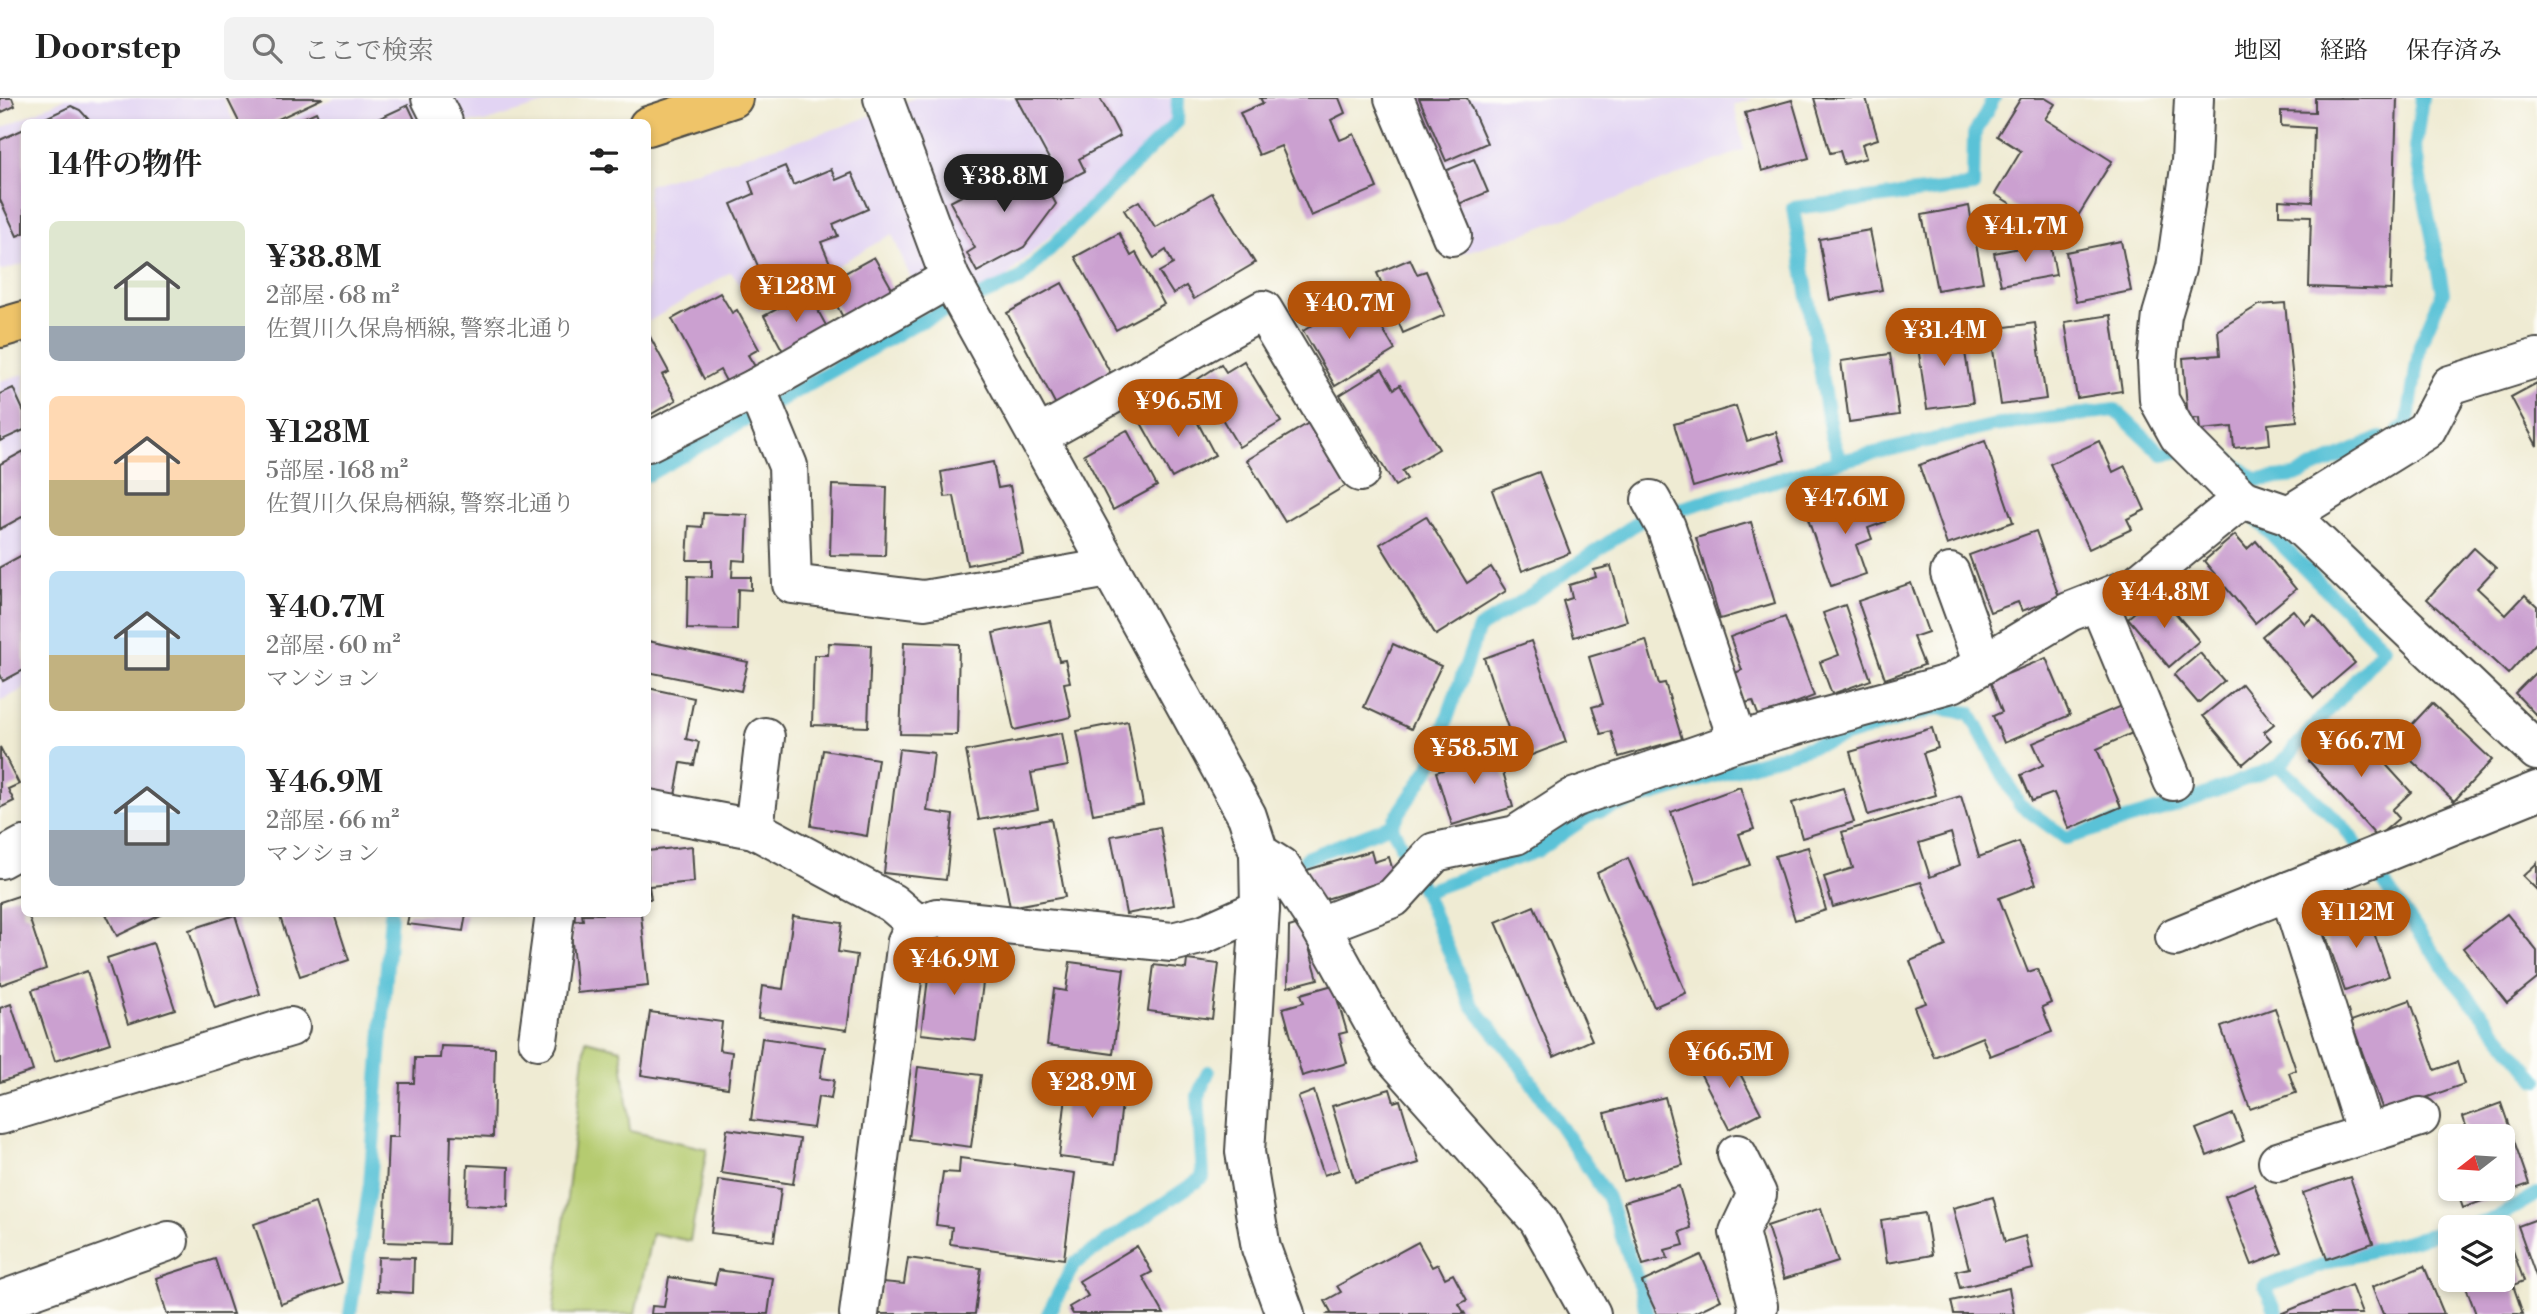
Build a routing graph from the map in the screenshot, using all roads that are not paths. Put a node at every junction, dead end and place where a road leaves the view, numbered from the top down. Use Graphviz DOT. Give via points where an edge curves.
graph roads {
  1 [pos="430,98"];
  2 [pos="733,98"];
  3 [pos="883,98"];
  4 [pos="1394,98"];
  5 [pos="2194,98"];
  6 [pos="441,119"];
  7 [pos="651,125"];
  8 [pos="1452,236"];
  9 [pos="960,296"];
  10 [pos="21,322"];
  11 [pos="0,328"];
  12 [pos="2537,358"];
  13 [pos="763,405"];
  14 [pos="1038,436"];
  15 [pos="651,441"];
  16 [pos="1360,472"];
  17 [pos="2242,499"];
  18 [pos="1659,513"];
  19 [pos="2289,515"];
  20 [pos="1109,568"];
  21 [pos="1950,573"];
  22 [pos="2098,601"];
  23 [pos="1983,664"];
  24 [pos="765,737"];
  25 [pos="1738,741"];
  26 [pos="2537,751"];
  27 [pos="2173,781"];
  28 [pos="2537,791"];
  29 [pos="651,810"];
  30 [pos="754,829"];
  31 [pos="21,848"];
  32 [pos="1259,853"];
  33 [pos="0,859"];
  34 [pos="2289,891"];
  35 [pos="1260,909"];
  36 [pos="555,917"];
  37 [pos="918,925"];
  38 [pos="1320,926"];
  39 [pos="2175,937"];
  40 [pos="290,1027"];
  41 [pos="538,1040"];
  42 [pos="0,1115"];
  43 [pos="2420,1117"];
  44 [pos="2366,1134"];
  45 [pos="1737,1154"];
  46 [pos="2278,1162"];
  47 [pos="169,1241"];
  48 [pos="0,1301"];
  49 [pos="859,1314"];
  50 [pos="1285,1314"];
  51 [pos="1591,1314"];
  52 [pos="1757,1314"];
  1 -- 6 [label="street"];
  2 -- 7 [label="main road"];
  3 -- 9 [label="street"];
  4 -- 8 [label="street"];
  5 -- 17 [label="street" via="2191,161 2176,268 2162,315 2159,400 2190,447"];
  9 -- 13 [label="street"];
  9 -- 14 [label="street"];
  10 -- 11 [label="main road"];
  12 -- 19 [label="street" via="2450,385 2426,430"];
  13 -- 15 [label="street"];
  13 -- 20 [label="street" via="788,466 785,595 924,600"];
  14 -- 16 [label="street" via="1263,310"];
  14 -- 20 [label="street"];
  17 -- 19 [label="street"];
  17 -- 22 [label="street" via="2135,586"];
  18 -- 25 [label="street"];
  19 -- 26 [label="street"];
  20 -- 32 [label="street" via="1247,816"];
  21 -- 23 [label="street"];
  22 -- 23 [label="street" via="2069,612"];
  22 -- 27 [label="street"];
  23 -- 25 [label="street" via="1952,683"];
  24 -- 30 [label="street"];
  25 -- 38 [label="street" via="1573,798 1516,835 1435,852 1393,898"];
  28 -- 34 [label="street"];
  29 -- 30 [label="street"];
  30 -- 37 [label="street" via="892,904"];
  31 -- 33 [label="street"];
  32 -- 35 [label="street"];
  32 -- 38 [label="street" via="1281,867"];
  34 -- 39 [label="street"];
  34 -- 44 [label="street"];
  35 -- 37 [label="street" via="1204,934 1172,942 937,918"];
  35 -- 50 [label="street" via="1245,1152 1261,1248"];
  36 -- 41 [label="street"];
  37 -- 49 [label="street" via="907,941"];
  38 -- 51 [label="street" via="1391,1054 1538,1219"];
  40 -- 42 [label="street"];
  43 -- 44 [label="street"];
  44 -- 46 [label="street"];
  45 -- 52 [label="street" via="1757,1194 1738,1232"];
  47 -- 48 [label="street"];
}
